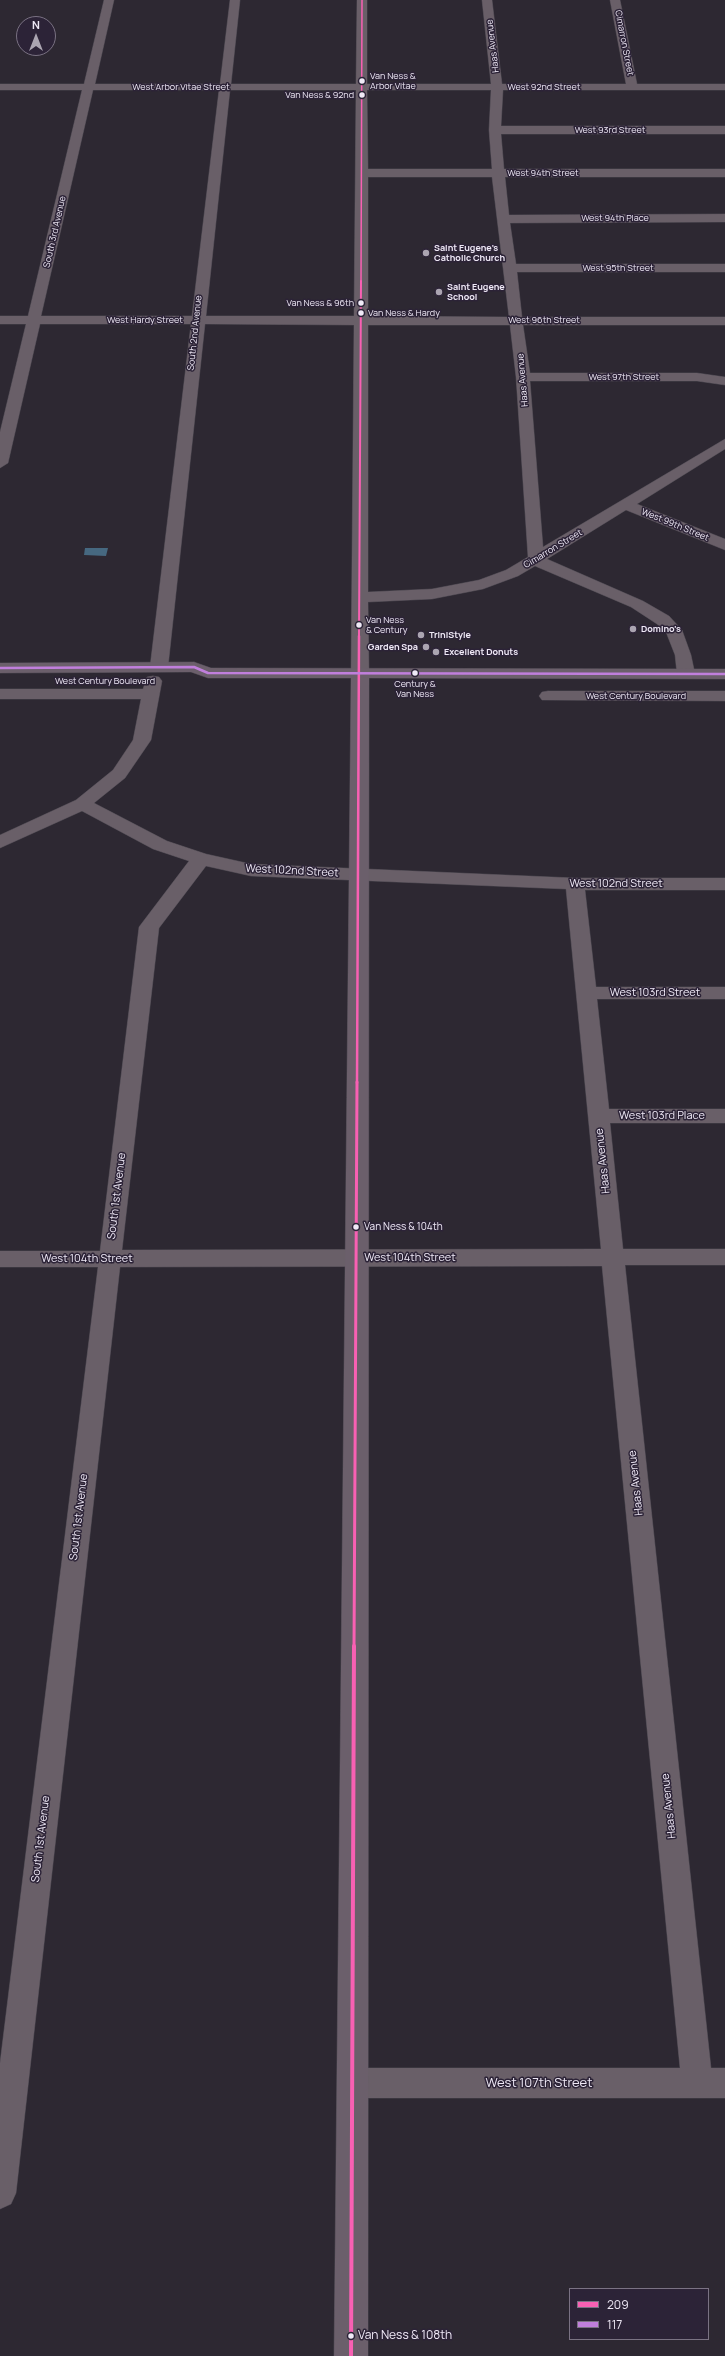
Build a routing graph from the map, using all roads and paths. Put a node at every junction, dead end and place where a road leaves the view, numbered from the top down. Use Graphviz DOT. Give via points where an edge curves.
graph roads {
  1 [pos="109,0"];
  2 [pos="235,0"];
  3 [pos="362,0"];
  4 [pos="487,0"];
  5 [pos="615,0"];
  6 [pos="0,87"];
  7 [pos="89,87"];
  8 [pos="224,87"];
  9 [pos="362,87"];
  10 [pos="497,87"];
  11 [pos="632,87"];
  12 [pos="725,87"];
  13 [pos="495,130"];
  14 [pos="725,130"];
  15 [pos="362,173"];
  16 [pos="498,173"];
  17 [pos="725,173"];
  18 [pos="725,218"];
  19 [pos="506,219"];
  20 [pos="510,268"];
  21 [pos="725,268"];
  22 [pos="0,320"];
  23 [pos="34,320"];
  24 [pos="197,320"];
  25 [pos="362,320"];
  26 [pos="517,320"];
  27 [pos="725,321"];
  28 [pos="523,377"];
  29 [pos="725,382"];
  30 [pos="725,443"];
  31 [pos="708,453"];
  32 [pos="725,459"];
  33 [pos="0,463"];
  34 [pos="624,504"];
  35 [pos="725,545"];
  36 [pos="536,560"];
  37 [pos="361,597"];
  38 [pos="0,668"];
  39 [pos="360,673"];
  40 [pos="686,674"];
  41 [pos="725,674"];
  42 [pos="154,680"];
  43 [pos="0,681"];
  44 [pos="0,694"];
  45 [pos="548,696"];
  46 [pos="725,696"];
  47 [pos="82,804"];
  48 [pos="0,842"];
  49 [pos="201,859"];
  50 [pos="359,875"];
  51 [pos="575,884"];
  52 [pos="725,884"];
  53 [pos="586,993"];
  54 [pos="725,993"];
  55 [pos="598,1116"];
  56 [pos="725,1116"];
  57 [pos="613,1257"];
  58 [pos="725,1257"];
  59 [pos="356,1258"];
  60 [pos="0,1259"];
  61 [pos="109,1259"];
  62 [pos="353,2083"];
  63 [pos="711,2083"];
  64 [pos="0,2192"];
  65 [pos="351,2356"];
  1 -- 7 [label="street, South 3rd Avenue"];
  2 -- 8 [label="street, South 2nd Avenue"];
  3 -- 9 [label="street"];
  4 -- 10 [label="street, Haas Avenue"];
  5 -- 11 [label="street, Cimarron Street"];
  6 -- 7 [label="street, West Arbor Vitae Street"];
  7 -- 8 [label="street, West Arbor Vitae Street"];
  7 -- 23 [label="street, South 3rd Avenue"];
  8 -- 9 [label="street, West Arbor Vitae Street"];
  8 -- 24 [label="street, South 2nd Avenue"];
  9 -- 10 [label="street, West 92nd Street"];
  9 -- 15 [label="street"];
  10 -- 11 [label="street, West 92nd Street"];
  10 -- 13 [label="street, Haas Avenue"];
  11 -- 12 [label="street, West 92nd Street"];
  13 -- 14 [label="street, West 93rd Street"];
  13 -- 16 [label="street, Haas Avenue"];
  15 -- 16 [label="street, West 94th Street"];
  15 -- 25 [label="street"];
  16 -- 17 [label="street, West 94th Street"];
  16 -- 19 [label="street, Haas Avenue"];
  18 -- 19 [label="street, West 94th Place"];
  19 -- 20 [label="street, Haas Avenue"];
  20 -- 21 [label="street, West 95th Street"];
  20 -- 26 [label="street, Haas Avenue"];
  22 -- 23 [label="street, West Hardy Street"];
  23 -- 24 [label="street, West Hardy Street"];
  23 -- 33 [label="street, South 3rd Avenue"];
  24 -- 25 [label="street, West Hardy Street"];
  24 -- 42 [label="street, South 2nd Avenue"];
  25 -- 26 [label="street, West 96th Street"];
  25 -- 37 [label="street"];
  26 -- 27 [label="street, West 96th Street"];
  26 -- 28 [label="street, Haas Avenue"];
  28 -- 29 [label="street, West 97th Street" via="697,377"];
  28 -- 36 [label="street, Haas Avenue"];
  30 -- 31 [label="street, Cimarron Street"];
  31 -- 32 [label="street"];
  31 -- 34 [label="street, Cimarron Street"];
  34 -- 35 [label="street, West 99th Street"];
  34 -- 36 [label="street, Cimarron Street"];
  36 -- 37 [label="street, Cimarron Street" via="512,573 464,589 432,594"];
  36 -- 40 [label="street" via="637,604 666,623 674,630 683,655"];
  37 -- 39 [label="street"];
  38 -- 42 [label="main road, West Century Boulevard"];
  39 -- 40 [label="main road, West Century Boulevard"];
  39 -- 42 [label="main road, West Century Boulevard" via="208,673 192,681"];
  39 -- 50 [label="main road"];
  40 -- 41 [label="main road, West Century Boulevard"];
  42 -- 43 [label="main road, West Century Boulevard"];
  42 -- 44 [label="street, West Century Boulevard"];
  42 -- 47 [label="street, South 2nd Avenue" via="142,740 119,774"];
  45 -- 46 [label="street, West Century Boulevard"];
  47 -- 48 [label="street"];
  47 -- 49 [label="street, West 102nd Street" via="160,845"];
  49 -- 50 [label="street, West 102nd Street" via="251,870"];
  49 -- 61 [label="street, South 1st Avenue" via="149,927"];
  50 -- 51 [label="street, West 102nd Street"];
  50 -- 59 [label="main road"];
  51 -- 52 [label="street, West 102nd Street"];
  51 -- 53 [label="street, Haas Avenue"];
  53 -- 54 [label="street, West 103rd Street"];
  53 -- 55 [label="street, Haas Avenue"];
  55 -- 56 [label="street, West 103rd Place"];
  55 -- 57 [label="street, Haas Avenue"];
  57 -- 58 [label="street, West 104th Street"];
  57 -- 59 [label="street, West 104th Street"];
  57 -- 63 [label="street, Haas Avenue"];
  59 -- 61 [label="street, West 104th Street"];
  59 -- 62 [label="main road"];
  60 -- 61 [label="street, West 104th Street"];
  61 -- 64 [label="street, South 1st Avenue"];
  62 -- 63 [label="street, West 107th Street"];
  62 -- 65 [label="main road"];
}
